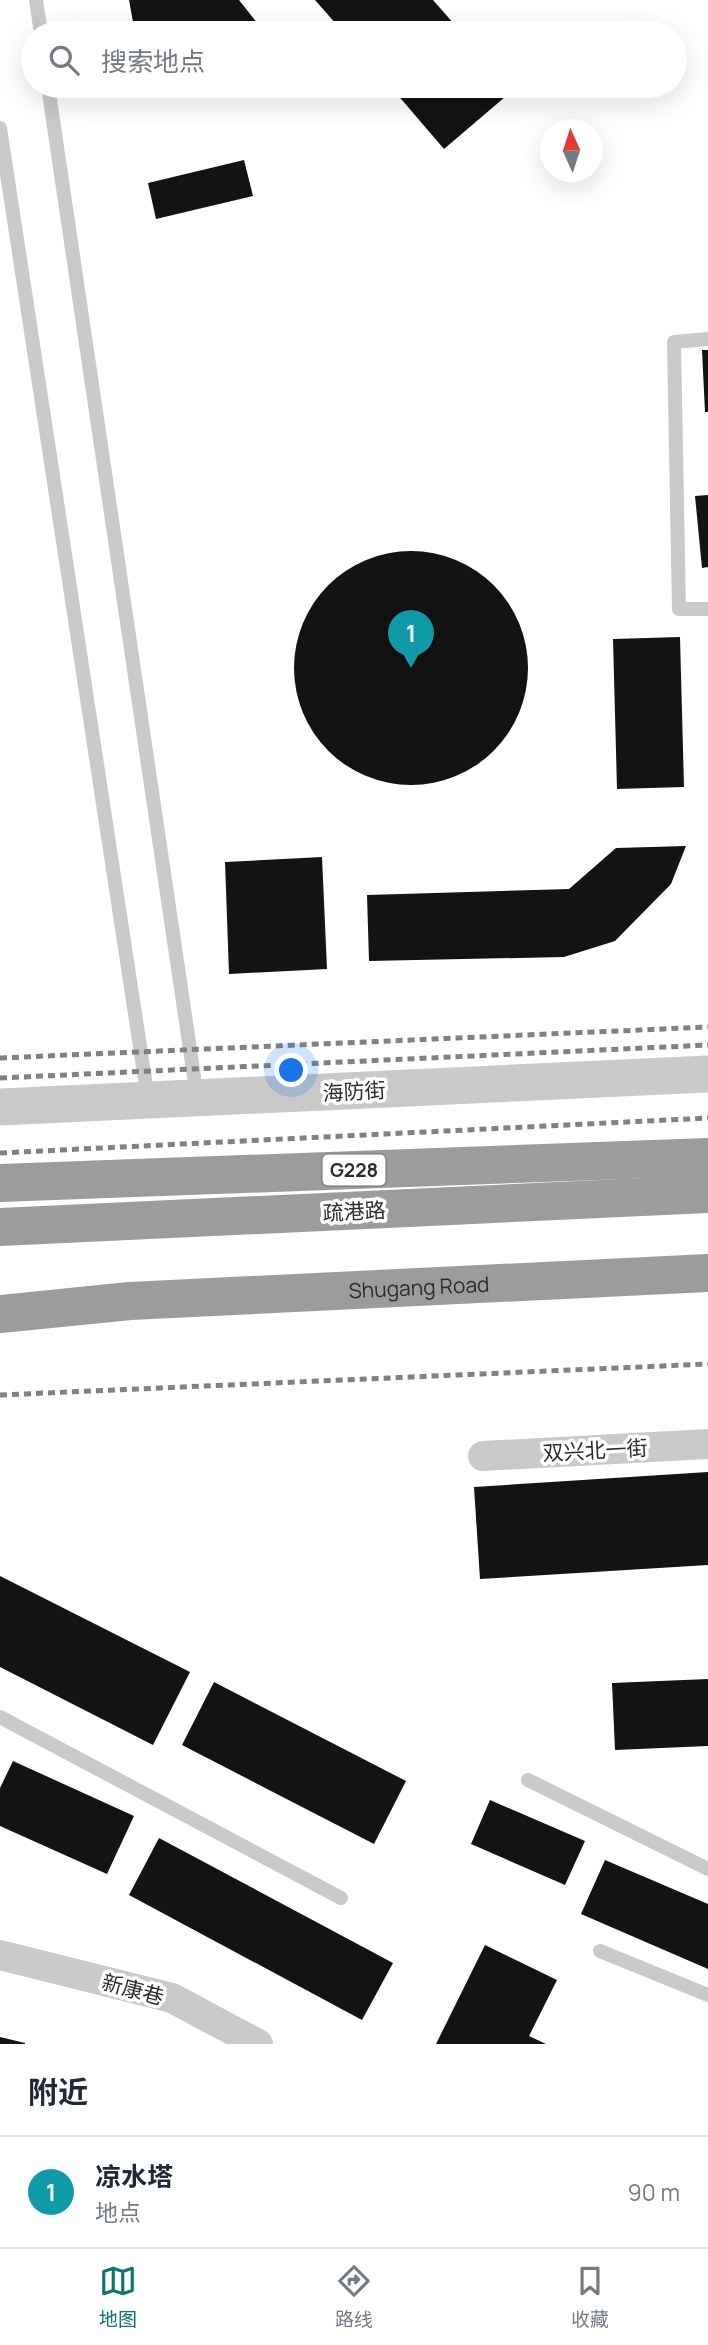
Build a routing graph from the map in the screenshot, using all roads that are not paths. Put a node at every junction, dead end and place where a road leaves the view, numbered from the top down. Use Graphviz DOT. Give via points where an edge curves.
graph roads {
  1 [pos="36,0"];
  2 [pos="39,21"];
  3 [pos="50,98"];
  4 [pos="0,128"];
  5 [pos="708,339"];
  6 [pos="708,609"];
  7 [pos="708,1074"];
  8 [pos="197,1098"];
  9 [pos="149,1101"];
  10 [pos="0,1107"];
  11 [pos="708,1157"];
  12 [pos="0,1183"];
  13 [pos="708,1194"];
  14 [pos="0,1227"];
  15 [pos="708,1273"];
  16 [pos="0,1298"];
  17 [pos="130,1301"];
  18 [pos="0,1314"];
  19 [pos="708,1444"];
  20 [pos="483,1456"];
  21 [pos="0,1717"];
  22 [pos="528,1780"];
  23 [pos="708,1869"];
  24 [pos="341,1898"];
  25 [pos="600,1951"];
  26 [pos="0,1955"];
  27 [pos="708,1995"];
  28 [pos="258,2044"];
  1 -- 2 [label="lane"];
  3 -- 8 [label="lane"];
  4 -- 9 [label="lane"];
  5 -- 6 [label="lane" via="674,342 679,609"];
  7 -- 8 [label="street, 海防街"];
  8 -- 9 [label="street, 海防街"];
  9 -- 10 [label="street, 海防街"];
  11 -- 12 [label="highway, 疏港路 / G228"];
  13 -- 14 [label="highway, 疏港路"];
  15 -- 17 [label="highway, Shugang Road"];
  16 -- 17 [label="highway"];
  17 -- 18 [label="highway"];
  19 -- 20 [label="street, 双兴北一街"];
  21 -- 24 [label="lane"];
  22 -- 23 [label="lane"];
  25 -- 27 [label="lane"];
  26 -- 28 [label="street, 新康巷" via="172,1998"];
}
